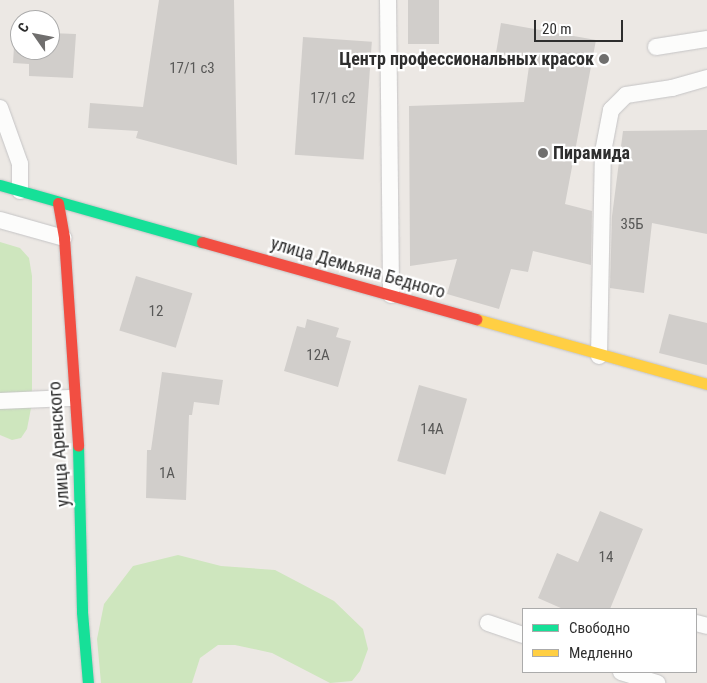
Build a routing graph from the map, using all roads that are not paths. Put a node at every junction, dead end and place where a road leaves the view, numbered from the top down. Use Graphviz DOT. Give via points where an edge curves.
graph roads {
  1 [pos="388,0"];
  2 [pos="707,39"];
  3 [pos="656,47"];
  4 [pos="707,78"];
  5 [pos="0,108"];
  6 [pos="0,185"];
  7 [pos="20,191"];
  8 [pos="58,203"];
  9 [pos="0,220"];
  10 [pos="64,238"];
  11 [pos="391,295"];
  12 [pos="599,356"];
  13 [pos="707,384"];
  14 [pos="73,398"];
  15 [pos="4,401"];
  16 [pos="488,623"];
  17 [pos="522,635"];
  18 [pos="623,676"];
  19 [pos="88,683"];
  20 [pos="657,683"];
  1 -- 11 [label="lane"];
  2 -- 3 [label="lane"];
  4 -- 12 [label="lane" via="672,88 626,95 611,110 603,152"];
  5 -- 7 [label="lane" via="20,164"];
  6 -- 7 [label="street, улица Демьяна Бедного"];
  7 -- 8 [label="street, улица Демьяна Бедного"];
  8 -- 10 [label="street, улица Аренского"];
  8 -- 11 [label="street, улица Демьяна Бедного"];
  9 -- 10 [label="lane"];
  10 -- 14 [label="street, улица Аренского"];
  11 -- 12 [label="street, улица Демьяна Бедного"];
  12 -- 13 [label="street, улица Демьяна Бедного"];
  14 -- 15 [label="lane"];
  14 -- 19 [label="street, улица Аренского" via="79,458 82,612"];
  16 -- 17 [label="lane"];
  18 -- 20 [label="lane"];
}
